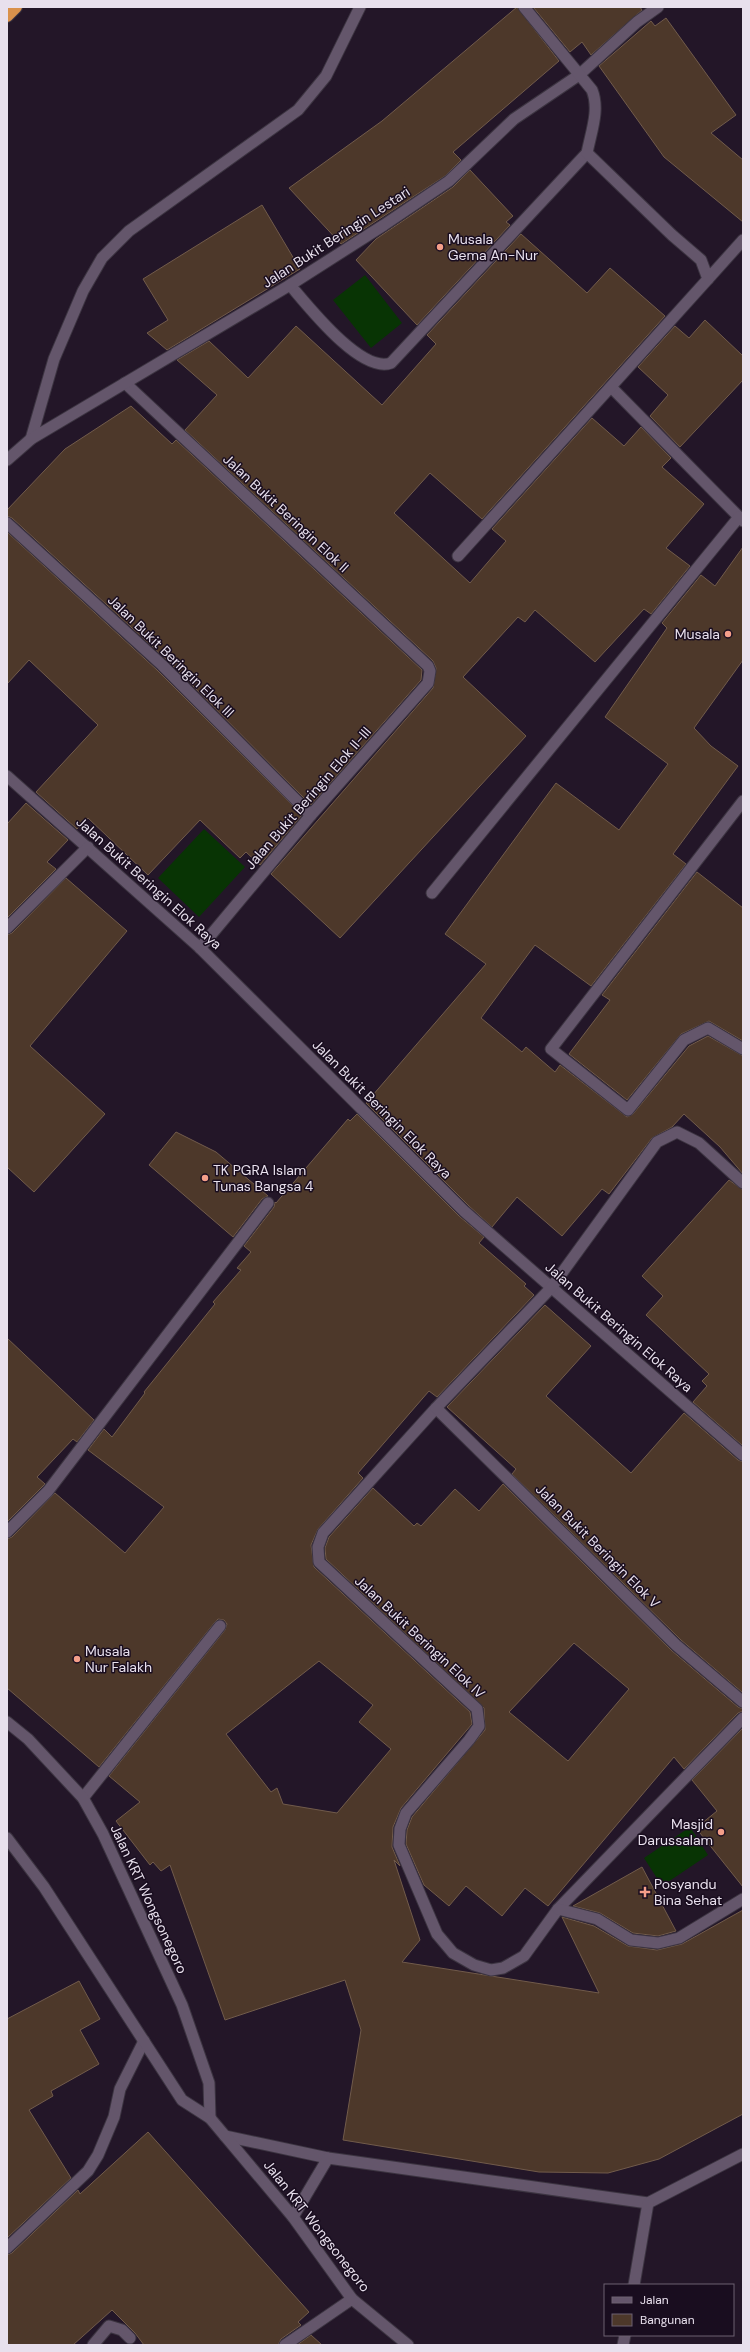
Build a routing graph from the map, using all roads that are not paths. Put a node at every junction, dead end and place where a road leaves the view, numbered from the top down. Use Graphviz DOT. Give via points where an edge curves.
graph roads {
  1 [pos="16,7"];
  2 [pos="360,7"];
  3 [pos="524,7"];
  4 [pos="658,7"];
  5 [pos="7,16"];
  6 [pos="579,76"];
  7 [pos="587,153"];
  8 [pos="743,240"];
  9 [pos="708,279"];
  10 [pos="290,285"];
  11 [pos="125,383"];
  12 [pos="612,388"];
  13 [pos="31,439"];
  14 [pos="7,460"];
  15 [pos="741,519"];
  16 [pos="7,523"];
  17 [pos="458,556"];
  18 [pos="428,666"];
  19 [pos="7,776"];
  20 [pos="743,800"];
  21 [pos="312,815"];
  22 [pos="88,847"];
  23 [pos="432,893"];
  24 [pos="7,928"];
  25 [pos="200,948"];
  26 [pos="743,1049"];
  27 [pos="743,1183"];
  28 [pos="268,1203"];
  29 [pos="551,1288"];
  30 [pos="436,1408"];
  31 [pos="743,1454"];
  32 [pos="7,1532"];
  33 [pos="220,1626"];
  34 [pos="743,1702"];
  35 [pos="743,1718"];
  36 [pos="7,1722"];
  37 [pos="83,1798"];
  38 [pos="7,1838"];
  39 [pos="743,1899"];
  40 [pos="558,1909"];
  41 [pos="144,2041"];
  42 [pos="210,2118"];
  43 [pos="225,2136"];
  44 [pos="743,2154"];
  45 [pos="328,2158"];
  46 [pos="648,2203"];
  47 [pos="293,2217"];
  48 [pos="7,2248"];
  49 [pos="634,2284"];
  50 [pos="352,2299"];
  51 [pos="130,2338"];
  52 [pos="93,2345"];
  53 [pos="285,2345"];
  54 [pos="408,2345"];
  1 -- 5 [label="highway"];
  2 -- 13 [label="street" via="326,76 298,110 129,231 102,258 83,291 54,359"];
  3 -- 6 [label="street"];
  4 -- 6 [label="street, Jalan Bukit Beringin Lestari" via="637,22"];
  6 -- 7 [label="street" via="592,90 596,100"];
  6 -- 10 [label="street, Jalan Bukit Beringin Lestari" via="514,119 449,180 384,226"];
  7 -- 9 [label="street" via="701,260"];
  7 -- 10 [label="street" via="391,363 381,365 364,358 329,329"];
  8 -- 9 [label="street"];
  9 -- 12 [label="street" via="621,374"];
  10 -- 11 [label="street, Jalan Bukit Beringin Lestari"];
  11 -- 13 [label="street, Jalan Bukit Beringin Lestari"];
  11 -- 18 [label="street, Jalan Bukit Beringin Elok II"];
  12 -- 15 [label="street"];
  12 -- 17 [label="street"];
  13 -- 14 [label="street, Jalan Bukit Beringin Lestari"];
  15 -- 23 [label="street"];
  16 -- 21 [label="street, Jalan Bukit Beringin Elok III" via="162,665"];
  18 -- 21 [label="street, Jalan Bukit Beringin Elok II-III" via="428,683"];
  19 -- 22 [label="street, Jalan Bukit Beringin Elok Raya"];
  20 -- 26 [label="street" via="551,1049 628,1110 684,1040 708,1028"];
  21 -- 25 [label="street, Jalan Bukit Beringin Elok II-III"];
  22 -- 24 [label="street"];
  22 -- 25 [label="street, Jalan Bukit Beringin Elok Raya"];
  25 -- 29 [label="street, Jalan Bukit Beringin Elok Raya" via="464,1211"];
  27 -- 29 [label="street, Jalan Bukit Beringin Elok IV" via="699,1143 677,1132 657,1142"];
  28 -- 32 [label="street" via="48,1491"];
  29 -- 30 [label="street, Jalan Bukit Beringin Elok IV"];
  29 -- 31 [label="street, Jalan Bukit Beringin Elok Raya"];
  30 -- 34 [label="street, Jalan Bukit Beringin Elok V" via="676,1645"];
  30 -- 40 [label="street, Jalan Bukit Beringin Elok IV" via="323,1532 318,1547 319,1562 477,1709 479,1726 406,1813 400,1829 399,1846 437,1934 453,1953 474,1964 491,1970 503,1968 524,1956"];
  33 -- 37 [label="street"];
  35 -- 40 [label="street, Jalan Bukit Beringin Elok IV"];
  36 -- 37 [label="street, Jalan KRT Wongsonegoro" via="28,1739"];
  37 -- 42 [label="street, Jalan KRT Wongsonegoro" via="119,1868 182,2005 209,2083"];
  38 -- 41 [label="street, Jalan KRT Wongsonegoro" via="44,1887"];
  39 -- 40 [label="street" via="679,1938 658,1943 631,1940 597,1918"];
  41 -- 42 [label="street, Jalan KRT Wongsonegoro" via="182,2100"];
  41 -- 48 [label="street" via="120,2089 114,2117 98,2155 88,2171"];
  42 -- 43 [label="street, Jalan KRT Wongsonegoro"];
  43 -- 45 [label="street"];
  43 -- 47 [label="street, Jalan KRT Wongsonegoro"];
  44 -- 46 [label="street"];
  45 -- 46 [label="street"];
  45 -- 47 [label="street"];
  46 -- 49 [label="street"];
  47 -- 50 [label="street, Jalan KRT Wongsonegoro"];
  50 -- 53 [label="street"];
  50 -- 54 [label="street, Jalan KRT Wongsonegoro"];
  51 -- 52 [label="street" via="122,2330 109,2326"];
}
